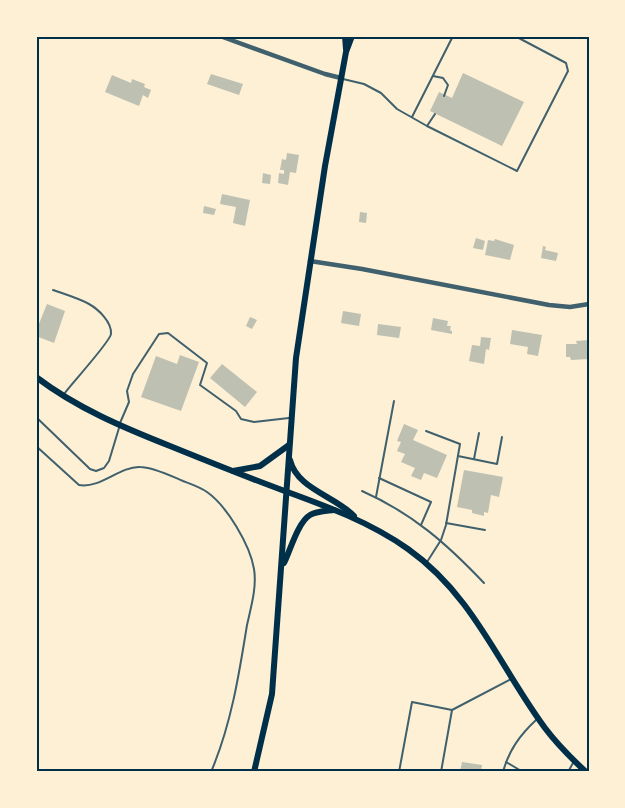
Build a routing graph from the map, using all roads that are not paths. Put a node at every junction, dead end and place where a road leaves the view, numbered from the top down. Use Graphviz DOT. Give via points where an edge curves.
graph roads {
  1 [pos="220,36"];
  2 [pos="345,36"];
  3 [pos="352,36"];
  4 [pos="453,36"];
  5 [pos="515,36"];
  6 [pos="346,52"];
  7 [pos="433,76"];
  8 [pos="341,78"];
  9 [pos="444,96"];
  10 [pos="435,114"];
  11 [pos="412,117"];
  12 [pos="427,126"];
  13 [pos="310,262"];
  14 [pos="53,290"];
  15 [pos="589,304"];
  16 [pos="36,377"];
  17 [pos="62,396"];
  18 [pos="394,402"];
  19 [pos="36,416"];
  20 [pos="291,418"];
  21 [pos="119,426"];
  22 [pos="426,431"];
  23 [pos="479,433"];
  24 [pos="502,437"];
  25 [pos="36,446"];
  26 [pos="289,448"];
  27 [pos="458,456"];
  28 [pos="474,459"];
  29 [pos="232,471"];
  30 [pos="379,478"];
  31 [pos="286,491"];
  32 [pos="362,491"];
  33 [pos="376,497"];
  34 [pos="335,510"];
  35 [pos="358,520"];
  36 [pos="446,523"];
  37 [pos="421,525"];
  38 [pos="485,530"];
  39 [pos="441,540"];
  40 [pos="426,564"];
  41 [pos="281,569"];
  42 [pos="484,583"];
  43 [pos="513,677"];
  44 [pos="452,710"];
  45 [pos="538,718"];
  46 [pos="574,761"];
  47 [pos="506,762"];
  48 [pos="211,772"];
  49 [pos="254,772"];
  50 [pos="399,772"];
  51 [pos="441,772"];
  52 [pos="503,772"];
  53 [pos="523,772"];
  54 [pos="568,772"];
  55 [pos="586,772"];
  1 -- 8 [label="street"];
  2 -- 6 [label="main road"];
  3 -- 6 [label="main road"];
  4 -- 7 [label="lane"];
  5 -- 12 [label="lane" via="566,63 568,71 517,171"];
  6 -- 8 [label="main road"];
  7 -- 9 [label="lane" via="443,78 448,84"];
  7 -- 11 [label="lane"];
  8 -- 11 [label="lane" via="381,93 396,109"];
  8 -- 13 [label="main road"];
  10 -- 12 [label="lane"];
  11 -- 12 [label="lane"];
  13 -- 15 [label="street" via="549,305 570,307"];
  13 -- 20 [label="main road"];
  14 -- 17 [label="lane" via="89,304 106,319 111,334"];
  16 -- 17 [label="main road"];
  17 -- 21 [label="main road"];
  18 -- 30 [label="lane"];
  19 -- 21 [label="lane" via="90,469 96,471 109,461"];
  20 -- 21 [label="lane" via="254,422 241,419 236,411 200,385 206,363 168,333 159,334 133,374 127,391 129,402"];
  20 -- 26 [label="main road"];
  21 -- 29 [label="main road"];
  22 -- 27 [label="lane" via="460,444"];
  23 -- 28 [label="lane"];
  24 -- 28 [label="lane" via="496,464"];
  25 -- 48 [label="lane" via="79,485 95,484 140,467 186,482 218,501 237,529 254,567 254,590 228,724"];
  26 -- 29 [label="main road" via="260,466"];
  26 -- 31 [label="main road"];
  26 -- 35 [label="main road" via="292,466 299,478"];
  27 -- 28 [label="lane"];
  27 -- 36 [label="lane"];
  29 -- 31 [label="main road"];
  30 -- 33 [label="lane"];
  30 -- 37 [label="lane" via="431,502"];
  31 -- 34 [label="main road"];
  31 -- 41 [label="main road"];
  32 -- 33 [label="lane"];
  33 -- 37 [label="lane"];
  34 -- 35 [label="main road"];
  34 -- 41 [label="main road" via="307,517"];
  35 -- 40 [label="main road" via="394,540"];
  36 -- 38 [label="lane"];
  36 -- 39 [label="lane"];
  37 -- 39 [label="lane"];
  39 -- 40 [label="lane"];
  39 -- 42 [label="lane"];
  40 -- 43 [label="main road" via="468,609"];
  41 -- 49 [label="main road" via="272,694"];
  43 -- 44 [label="lane"];
  43 -- 45 [label="main road"];
  44 -- 50 [label="lane" via="412,702"];
  44 -- 51 [label="lane"];
  45 -- 46 [label="main road"];
  45 -- 47 [label="lane" via="520,737"];
  46 -- 54 [label="lane"];
  46 -- 55 [label="main road"];
  47 -- 52 [label="lane"];
  47 -- 53 [label="lane"];
}
